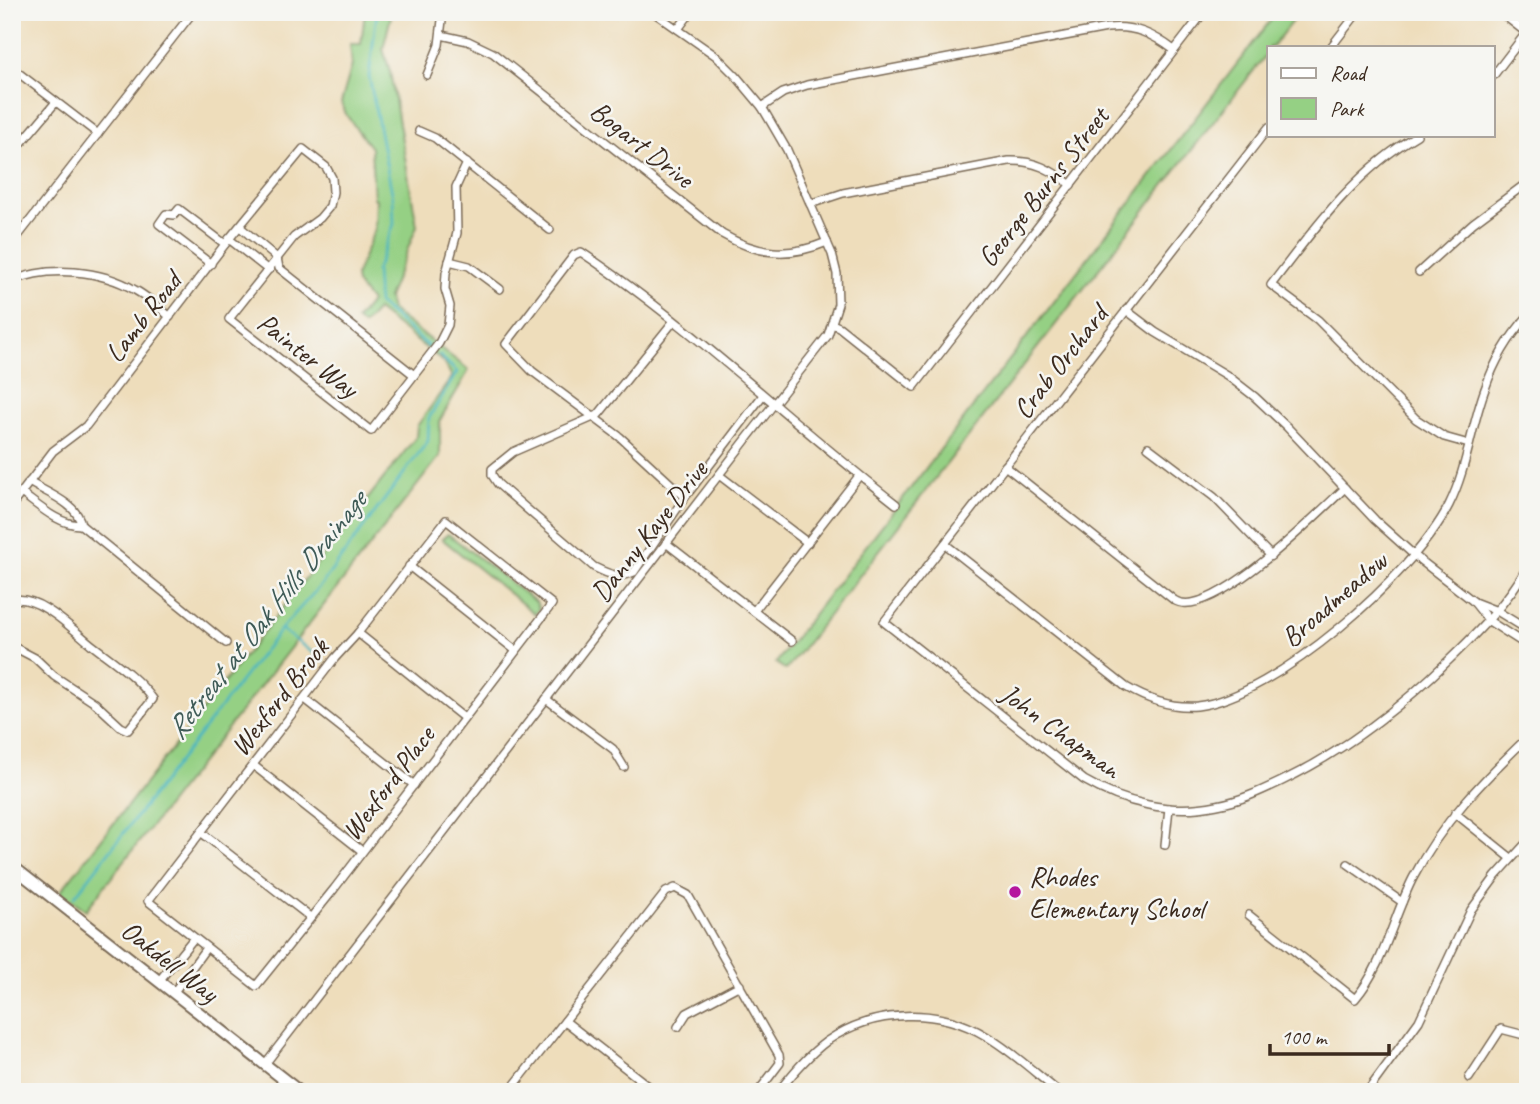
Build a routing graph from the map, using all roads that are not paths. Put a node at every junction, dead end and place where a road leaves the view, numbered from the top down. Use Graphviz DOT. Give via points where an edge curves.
graph roads {
  1 [pos="193,12"];
  2 [pos="443,12"];
  3 [pos="653,12"];
  4 [pos="691,12"];
  5 [pos="1204,12"];
  6 [pos="1358,12"];
  7 [pos="1500,12"];
  8 [pos="678,29"];
  9 [pos="1527,34"];
  10 [pos="441,35"];
  11 [pos="1332,46"];
  12 [pos="1174,50"];
  13 [pos="12,68"];
  14 [pos="427,75"];
  15 [pos="1494,75"];
  16 [pos="56,102"];
  17 [pos="762,107"];
  18 [pos="1267,130"];
  19 [pos="419,131"];
  20 [pos="98,134"];
  21 [pos="1416,136"];
  22 [pos="303,149"];
  23 [pos="12,154"];
  24 [pos="467,163"];
  25 [pos="1528,182"];
  26 [pos="1071,185"];
  27 [pos="810,204"];
  28 [pos="240,227"];
  29 [pos="550,230"];
  30 [pos="227,242"];
  31 [pos="827,242"];
  32 [pos="277,258"];
  33 [pos="449,261"];
  34 [pos="211,264"];
  35 [pos="279,268"];
  36 [pos="267,270"];
  37 [pos="1419,272"];
  38 [pos="15,280"];
  39 [pos="500,289"];
  40 [pos="1126,310"];
  41 [pos="1528,316"];
  42 [pos="170,317"];
  43 [pos="673,322"];
  44 [pos="832,324"];
  45 [pos="414,375"];
  46 [pos="763,395"];
  47 [pos="774,405"];
  48 [pos="593,418"];
  49 [pos="1469,444"];
  50 [pos="1148,447"];
  51 [pos="1005,466"];
  52 [pos="719,475"];
  53 [pos="859,476"];
  54 [pos="29,482"];
  55 [pos="1345,488"];
  56 [pos="21,493"];
  57 [pos="686,497"];
  58 [pos="699,500"];
  59 [pos="896,504"];
  60 [pos="12,505"];
  61 [pos="693,508"];
  62 [pos="81,525"];
  63 [pos="666,543"];
  64 [pos="808,543"];
  65 [pos="945,544"];
  66 [pos="1271,556"];
  67 [pos="1415,556"];
  68 [pos="409,566"];
  69 [pos="1528,566"];
  70 [pos="12,600"];
  71 [pos="1474,601"];
  72 [pos="552,604"];
  73 [pos="754,611"];
  74 [pos="1497,611"];
  75 [pos="1489,621"];
  76 [pos="884,622"];
  77 [pos="1528,630"];
  78 [pos="358,632"];
  79 [pos="792,641"];
  80 [pos="226,643"];
  81 [pos="12,646"];
  82 [pos="1528,646"];
  83 [pos="515,650"];
  84 [pos="305,699"];
  85 [pos="546,699"];
  86 [pos="464,718"];
  87 [pos="1528,737"];
  88 [pos="253,765"];
  89 [pos="624,767"];
  90 [pos="414,785"];
  91 [pos="1169,808"];
  92 [pos="1455,813"];
  93 [pos="202,833"];
  94 [pos="1528,841"];
  95 [pos="1166,845"];
  96 [pos="362,851"];
  97 [pos="1511,858"];
  98 [pos="1349,864"];
  99 [pos="12,866"];
  100 [pos="1402,902"];
  101 [pos="1249,915"];
  102 [pos="310,917"];
  103 [pos="194,937"];
  104 [pos="206,948"];
  105 [pos="179,954"];
  106 [pos="194,966"];
  107 [pos="159,981"];
  108 [pos="740,985"];
  109 [pos="174,992"];
  110 [pos="565,1021"];
  111 [pos="678,1027"];
  112 [pos="1528,1036"];
  113 [pos="265,1064"];
  114 [pos="1469,1078"];
  115 [pos="511,1089"];
  116 [pos="300,1092"];
  117 [pos="522,1092"];
  118 [pos="656,1092"];
  119 [pos="758,1092"];
  120 [pos="778,1092"];
  121 [pos="1059,1092"];
  122 [pos="1367,1092"];
  1 -- 20 [label="street"];
  2 -- 10 [label="street"];
  3 -- 8 [label="street, Danny Kaye Drive"];
  4 -- 8 [label="street"];
  5 -- 12 [label="street, George Burns Street"];
  6 -- 11 [label="street"];
  7 -- 9 [label="street"];
  8 -- 17 [label="street, Danny Kaye Drive" via="716,56"];
  9 -- 15 [label="street"];
  10 -- 14 [label="street"];
  10 -- 31 [label="street, Bogart Drive" via="493,53 732,240 780,253"];
  12 -- 17 [label="street" via="1138,29 1107,28 807,85"];
  12 -- 26 [label="street, George Burns Street"];
  13 -- 16 [label="street"];
  16 -- 20 [label="street"];
  16 -- 23 [label="street"];
  17 -- 27 [label="street, Danny Kaye Drive"];
  18 -- 40 [label="street, Crab Orchard"];
  19 -- 24 [label="street"];
  20 -- 38 [label="street" via="18,236 13,246"];
  21 -- 49 [label="street" via="1354,182 1270,285 1318,320 1416,419 1444,437"];
  22 -- 28 [label="street, Lamb Road"];
  22 -- 32 [label="street, Painter Way" via="326,167 332,178 330,206"];
  24 -- 29 [label="street"];
  24 -- 33 [label="street, Painter Way" via="456,187 457,233"];
  25 -- 37 [label="street" via="1465,229"];
  26 -- 27 [label="street" via="1045,167 1009,161 843,193"];
  26 -- 44 [label="street, George Burns Street" via="914,387"];
  27 -- 31 [label="street, Danny Kaye Drive"];
  28 -- 30 [label="street, Lamb Road"];
  28 -- 32 [label="street"];
  30 -- 34 [label="street, Lamb Road"];
  30 -- 34 [label="street" via="179,209 174,215 166,214 159,225"];
  30 -- 36 [label="street"];
  31 -- 44 [label="street, Danny Kaye Drive" via="838,284"];
  32 -- 35 [label="street"];
  32 -- 36 [label="street, Painter Way"];
  33 -- 39 [label="street" via="469,266"];
  33 -- 45 [label="street, Painter Way" via="441,290 450,306 448,325"];
  34 -- 42 [label="street, Lamb Road"];
  35 -- 36 [label="street"];
  35 -- 45 [label="street"];
  36 -- 45 [label="street, Painter Way" via="229,319 371,431"];
  38 -- 42 [label="street" via="58,272 104,278 133,289"];
  40 -- 51 [label="street, Crab Orchard"];
  40 -- 55 [label="street" via="1255,397"];
  41 -- 49 [label="street, Broadmeadow" via="1494,366"];
  42 -- 54 [label="street, Lamb Road" via="86,426 61,443"];
  43 -- 46 [label="street"];
  43 -- 48 [label="street"];
  43 -- 48 [label="street" via="596,262 581,252 574,255 506,344 532,371"];
  44 -- 47 [label="street, Danny Kaye Drive" via="815,354"];
  46 -- 47 [label="street"];
  46 -- 57 [label="street"];
  47 -- 52 [label="street, Danny Kaye Drive"];
  47 -- 53 [label="street"];
  48 -- 57 [label="street"];
  48 -- 57 [label="street" via="513,452 492,468 492,475 594,567 611,576 634,572"];
  49 -- 67 [label="street, Broadmeadow" via="1449,504"];
  50 -- 66 [label="street" via="1214,497"];
  51 -- 65 [label="street, Crab Orchard"];
  51 -- 66 [label="street" via="1180,604 1222,590"];
  52 -- 58 [label="street, Danny Kaye Drive"];
  52 -- 64 [label="street"];
  53 -- 59 [label="street"];
  53 -- 64 [label="street"];
  54 -- 56 [label="street, Lamb Road"];
  54 -- 62 [label="street" via="72,508"];
  55 -- 66 [label="street"];
  55 -- 67 [label="street"];
  56 -- 60 [label="street, Lamb Road"];
  56 -- 62 [label="street" via="61,521"];
  57 -- 58 [label="street"];
  57 -- 61 [label="street"];
  58 -- 61 [label="street, Danny Kaye Drive"];
  61 -- 63 [label="street, Danny Kaye Drive"];
  62 -- 80 [label="street"];
  63 -- 73 [label="street"];
  63 -- 85 [label="street, Danny Kaye Drive"];
  64 -- 73 [label="street"];
  65 -- 67 [label="street, Broadmeadow" via="1126,687 1157,702 1189,706 1220,700 1289,666 1352,617"];
  65 -- 76 [label="street, Crab Orchard"];
  67 -- 71 [label="street"];
  68 -- 72 [label="street, Wexford Brook" via="446,520"];
  68 -- 78 [label="street, Wexford Brook"];
  68 -- 83 [label="street"];
  69 -- 74 [label="street, John Chapman"];
  70 -- 81 [label="street" via="58,617 126,669 153,699 128,730 36,659"];
  71 -- 74 [label="street"];
  71 -- 75 [label="street"];
  72 -- 83 [label="street, Wexford Place"];
  73 -- 79 [label="street"];
  74 -- 75 [label="street, John Chapman"];
  74 -- 77 [label="street"];
  75 -- 82 [label="street"];
  75 -- 91 [label="street, John Chapman" via="1391,714 1325,759 1237,800 1200,808"];
  76 -- 91 [label="street, John Chapman" via="1084,780 1119,797"];
  78 -- 84 [label="street, Wexford Brook"];
  78 -- 86 [label="street"];
  83 -- 86 [label="street, Wexford Place"];
  84 -- 88 [label="street, Wexford Brook"];
  84 -- 90 [label="street"];
  85 -- 89 [label="street" via="613,749"];
  85 -- 113 [label="street, Danny Kaye Drive"];
  86 -- 90 [label="street, Wexford Place"];
  87 -- 92 [label="street"];
  88 -- 93 [label="street, Wexford Brook"];
  88 -- 96 [label="street"];
  90 -- 96 [label="street, Wexford Place"];
  91 -- 95 [label="street"];
  92 -- 97 [label="street"];
  92 -- 100 [label="street" via="1421,863"];
  93 -- 102 [label="street"];
  93 -- 103 [label="street, Wexford Brook" via="148,901"];
  94 -- 97 [label="street"];
  96 -- 102 [label="street, Wexford Place"];
  97 -- 122 [label="street" via="1463,923 1419,1021"];
  98 -- 100 [label="street"];
  99 -- 107 [label="street, Oakdell Way"];
  100 -- 101 [label="street" via="1368,981 1355,999"];
  102 -- 104 [label="street, Wexford Place" via="256,986"];
  103 -- 104 [label="street"];
  103 -- 105 [label="street"];
  104 -- 106 [label="street"];
  105 -- 106 [label="street"];
  105 -- 107 [label="street"];
  106 -- 109 [label="street"];
  107 -- 109 [label="street, Oakdell Way"];
  108 -- 110 [label="street" via="688,895 676,888 666,892"];
  108 -- 111 [label="street" via="687,1013"];
  108 -- 119 [label="street" via="781,1059"];
  109 -- 113 [label="street, Oakdell Way"];
  110 -- 115 [label="street"];
  110 -- 118 [label="street"];
  112 -- 114 [label="street" via="1501,1029"];
  113 -- 116 [label="street, Oakdell Way"];
  115 -- 117 [label="street"];
  120 -- 121 [label="street" via="813,1052 842,1032 869,1021 918,1015 951,1021 986,1035"];
}
